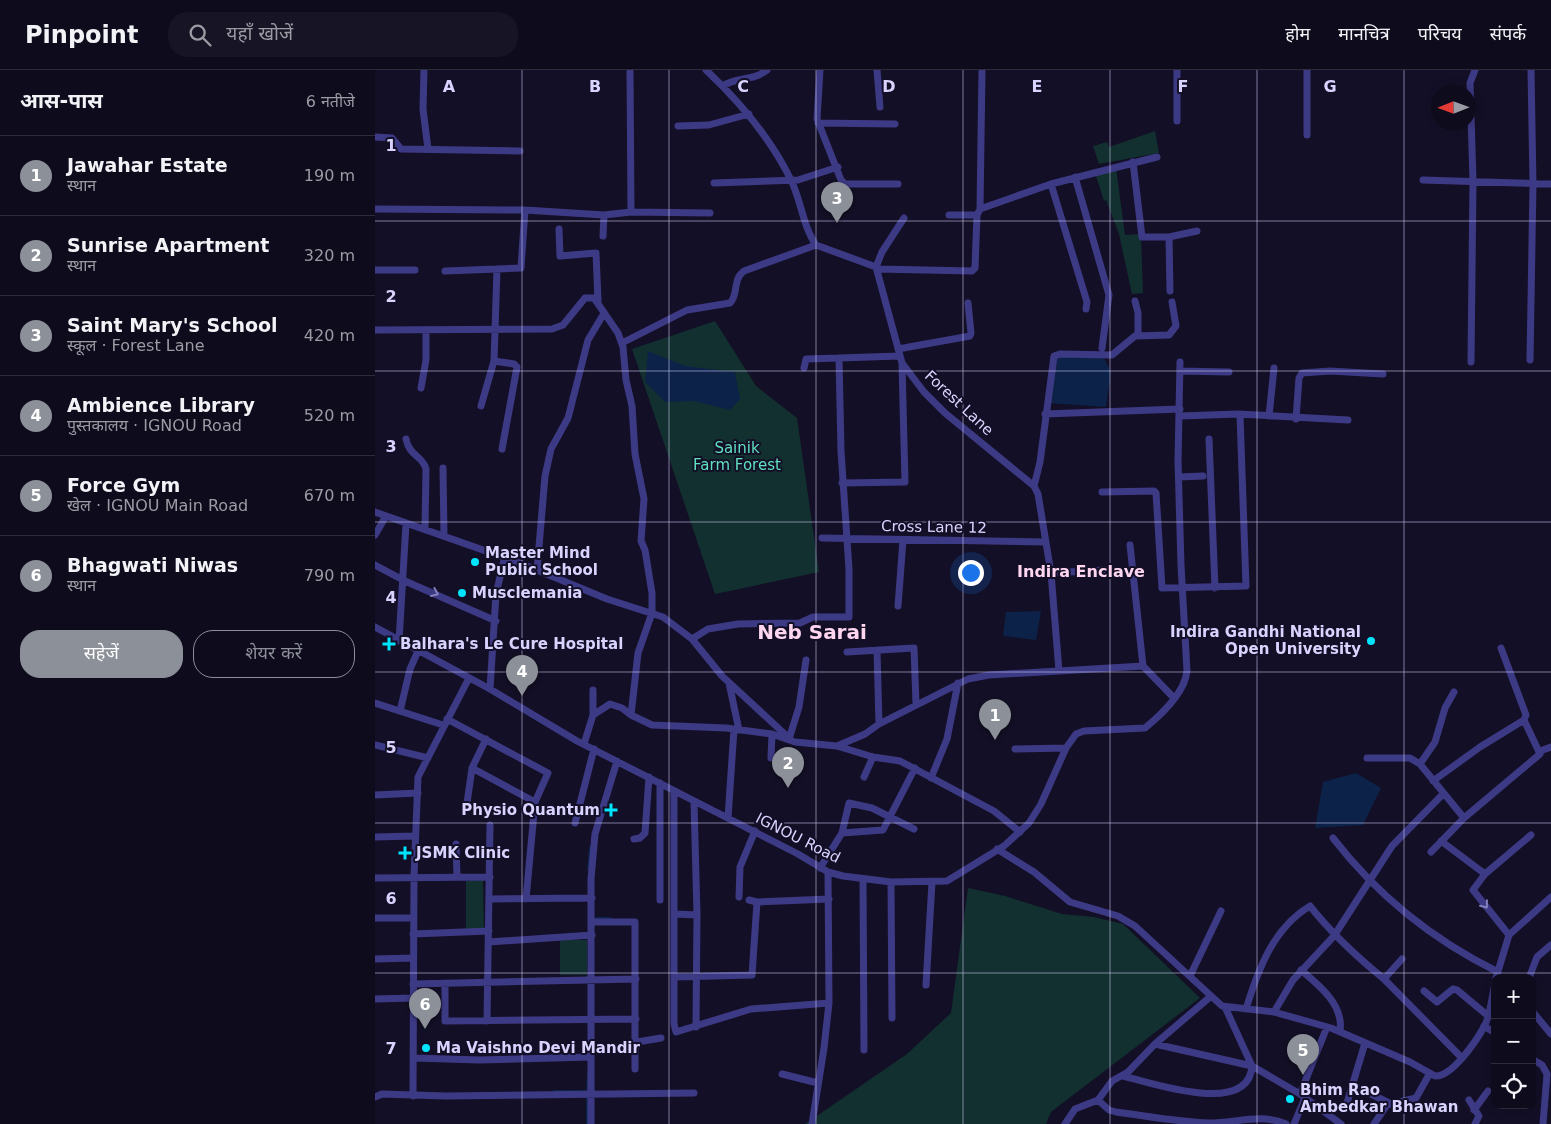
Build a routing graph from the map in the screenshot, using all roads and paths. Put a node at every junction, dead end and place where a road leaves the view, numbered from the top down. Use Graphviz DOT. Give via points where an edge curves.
graph roads {
  1 [pos="424,70"];
  2 [pos="630,70"];
  3 [pos="706,70"];
  4 [pos="767,70"];
  5 [pos="821,70"];
  6 [pos="877,70"];
  7 [pos="982,70"];
  8 [pos="1177,70"];
  9 [pos="1307,70"];
  10 [pos="1475,70"];
  11 [pos="1531,70"];
  12 [pos="723,86"];
  13 [pos="880,107"];
  14 [pos="749,114"];
  15 [pos="1177,121"];
  16 [pos="818,123"];
  17 [pos="895,124"];
  18 [pos="678,126"];
  19 [pos="1307,135"];
  20 [pos="375,137"];
  21 [pos="428,149"];
  22 [pos="520,150"];
  23 [pos="1157,157"];
  24 [pos="1133,162"];
  25 [pos="838,168"];
  26 [pos="1075,177"];
  27 [pos="791,180"];
  28 [pos="1423,180"];
  29 [pos="714,182"];
  30 [pos="1473,182"];
  31 [pos="897,184"];
  32 [pos="1051,184"];
  33 [pos="1533,184"];
  34 [pos="1551,184"];
  35 [pos="375,209"];
  36 [pos="525,210"];
  37 [pos="631,212"];
  38 [pos="710,212"];
  39 [pos="979,212"];
  40 [pos="604,215"];
  41 [pos="949,215"];
  42 [pos="904,218"];
  43 [pos="559,229"];
  44 [pos="1197,231"];
  45 [pos="603,236"];
  46 [pos="1169,237"];
  47 [pos="816,245"];
  48 [pos="877,268"];
  49 [pos="497,269"];
  50 [pos="375,270"];
  51 [pos="415,270"];
  52 [pos="445,271"];
  53 [pos="1170,291"];
  54 [pos="598,301"];
  55 [pos="1135,301"];
  56 [pos="1172,302"];
  57 [pos="967,303"];
  58 [pos="1086,309"];
  59 [pos="603,314"];
  60 [pos="495,329"];
  61 [pos="375,330"];
  62 [pos="426,330"];
  63 [pos="1138,336"];
  64 [pos="622,343"];
  65 [pos="1101,348"];
  66 [pos="900,356"];
  67 [pos="839,358"];
  68 [pos="1530,360"];
  69 [pos="494,361"];
  70 [pos="1180,362"];
  71 [pos="1471,362"];
  72 [pos="804,368"];
  73 [pos="1274,368"];
  74 [pos="1180,371"];
  75 [pos="1229,372"];
  76 [pos="1383,374"];
  77 [pos="421,388"];
  78 [pos="481,406"];
  79 [pos="1180,412"];
  80 [pos="1045,414"];
  81 [pos="1240,415"];
  82 [pos="1269,416"];
  83 [pos="1296,418"];
  84 [pos="1348,420"];
  85 [pos="1209,439"];
  86 [pos="406,440"];
  87 [pos="502,449"];
  88 [pos="443,468"];
  89 [pos="1203,476"];
  90 [pos="1179,477"];
  91 [pos="842,483"];
  92 [pos="1034,486"];
  93 [pos="1102,492"];
  94 [pos="375,512"];
  95 [pos="387,516"];
  96 [pos="406,524"];
  97 [pos="425,530"];
  98 [pos="375,536"];
  99 [pos="444,536"];
  100 [pos="822,538"];
  101 [pos="847,538"];
  102 [pos="903,540"];
  103 [pos="1045,542"];
  104 [pos="1130,545"];
  105 [pos="504,560"];
  106 [pos="375,565"];
  107 [pos="537,570"];
  108 [pos="1105,570"];
  109 [pos="1051,573"];
  110 [pos="405,581"];
  111 [pos="1215,588"];
  112 [pos="1183,589"];
  113 [pos="898,606"];
  114 [pos="652,613"];
  115 [pos="496,622"];
  116 [pos="375,627"];
  117 [pos="693,639"];
  118 [pos="399,641"];
  119 [pos="1501,648"];
  120 [pos="877,650"];
  121 [pos="418,651"];
  122 [pos="847,652"];
  123 [pos="806,660"];
  124 [pos="1143,666"];
  125 [pos="1059,671"];
  126 [pos="469,678"];
  127 [pos="729,682"];
  128 [pos="958,683"];
  129 [pos="490,690"];
  130 [pos="593,690"];
  131 [pos="1453,692"];
  132 [pos="1174,698"];
  133 [pos="375,703"];
  134 [pos="916,704"];
  135 [pos="400,711"];
  136 [pos="593,715"];
  137 [pos="631,715"];
  138 [pos="1524,720"];
  139 [pos="445,722"];
  140 [pos="879,724"];
  141 [pos="736,729"];
  142 [pos="771,734"];
  143 [pos="486,739"];
  144 [pos="789,739"];
  145 [pos="584,744"];
  146 [pos="375,745"];
  147 [pos="837,746"];
  148 [pos="1551,747"];
  149 [pos="1066,748"];
  150 [pos="594,749"];
  151 [pos="1015,749"];
  152 [pos="1540,751"];
  153 [pos="873,757"];
  154 [pos="428,758"];
  155 [pos="771,758"];
  156 [pos="1367,758"];
  157 [pos="617,761"];
  158 [pos="1420,764"];
  159 [pos="473,768"];
  160 [pos="915,768"];
  161 [pos="649,777"];
  162 [pos="865,777"];
  163 [pos="931,778"];
  164 [pos="1433,781"];
  165 [pos="660,783"];
  166 [pos="674,792"];
  167 [pos="418,793"];
  168 [pos="1443,794"];
  169 [pos="375,795"];
  170 [pos="535,802"];
  171 [pos="694,802"];
  172 [pos="467,810"];
  173 [pos="728,818"];
  174 [pos="889,818"];
  175 [pos="1464,818"];
  176 [pos="575,823"];
  177 [pos="490,825"];
  178 [pos="914,829"];
  179 [pos="755,832"];
  180 [pos="1020,832"];
  181 [pos="842,833"];
  182 [pos="1531,835"];
  183 [pos="415,836"];
  184 [pos="375,837"];
  185 [pos="1333,838"];
  186 [pos="633,839"];
  187 [pos="1441,841"];
  188 [pos="456,844"];
  189 [pos="997,849"];
  190 [pos="1431,852"];
  191 [pos="820,868"];
  192 [pos="828,872"];
  193 [pos="1485,874"];
  194 [pos="414,877"];
  195 [pos="457,877"];
  196 [pos="490,877"];
  197 [pos="375,878"];
  198 [pos="863,879"];
  199 [pos="1369,881"];
  200 [pos="891,882"];
  201 [pos="932,882"];
  202 [pos="739,897"];
  203 [pos="1551,897"];
  204 [pos="592,898"];
  205 [pos="490,899"];
  206 [pos="525,899"];
  207 [pos="829,899"];
  208 [pos="660,900"];
  209 [pos="749,900"];
  210 [pos="757,902"];
  211 [pos="1221,911"];
  212 [pos="675,914"];
  213 [pos="697,915"];
  214 [pos="375,918"];
  215 [pos="414,918"];
  216 [pos="592,922"];
  217 [pos="489,931"];
  218 [pos="413,934"];
  219 [pos="592,935"];
  220 [pos="1509,935"];
  221 [pos="1334,936"];
  222 [pos="489,942"];
  223 [pos="1551,945"];
  224 [pos="413,958"];
  225 [pos="375,959"];
  226 [pos="1401,959"];
  227 [pos="1301,970"];
  228 [pos="1495,974"];
  229 [pos="1497,974"];
  230 [pos="1531,974"];
  231 [pos="697,976"];
  232 [pos="1190,976"];
  233 [pos="674,977"];
  234 [pos="592,979"];
  235 [pos="636,979"];
  236 [pos="1384,979"];
  237 [pos="488,982"];
  238 [pos="413,984"];
  239 [pos="445,984"];
  240 [pos="926,985"];
  241 [pos="1424,991"];
  242 [pos="1210,997"];
  243 [pos="413,998"];
  244 [pos="375,999"];
  245 [pos="1491,1000"];
  246 [pos="829,1003"];
  247 [pos="1225,1007"];
  248 [pos="1246,1009"];
  249 [pos="1274,1012"];
  250 [pos="1487,1015"];
  251 [pos="1536,1016"];
  252 [pos="892,1018"];
  253 [pos="592,1019"];
  254 [pos="636,1019"];
  255 [pos="487,1020"];
  256 [pos="1485,1026"];
  257 [pos="695,1027"];
  258 [pos="1327,1027"];
  259 [pos="1491,1030"];
  260 [pos="1340,1031"];
  261 [pos="1551,1034"];
  262 [pos="661,1038"];
  263 [pos="637,1042"];
  264 [pos="1365,1043"];
  265 [pos="1155,1044"];
  266 [pos="865,1050"];
  267 [pos="414,1058"];
  268 [pos="591,1058"];
  269 [pos="1462,1058"];
  270 [pos="1536,1062"];
  271 [pos="1252,1066"];
  272 [pos="635,1069"];
  273 [pos="1548,1069"];
  274 [pos="1429,1073"];
  275 [pos="782,1074"];
  276 [pos="1123,1076"];
  277 [pos="818,1084"];
  278 [pos="1353,1085"];
  279 [pos="1489,1091"];
  280 [pos="694,1093"];
  281 [pos="588,1094"];
  282 [pos="413,1096"];
  283 [pos="1303,1096"];
  284 [pos="375,1097"];
  285 [pos="1098,1100"];
  286 [pos="1469,1100"];
  287 [pos="1347,1103"];
  288 [pos="1391,1104"];
  289 [pos="375,1106"];
  290 [pos="1474,1110"];
  291 [pos="591,1124"];
  292 [pos="812,1124"];
  293 [pos="1065,1124"];
  294 [pos="1286,1124"];
  295 [pos="1294,1124"];
  296 [pos="1341,1124"];
  297 [pos="1374,1124"];
  298 [pos="1475,1124"];
  299 [pos="1545,1124"];
  1 -- 21 [label="street" via="423,109"];
  2 -- 37 [label="street"];
  3 -- 12 [label="street"];
  4 -- 12 [label="street" via="755,78"];
  5 -- 16 [label="street" via="816,108"];
  6 -- 13 [label="street"];
  7 -- 39 [label="street"];
  8 -- 15 [label="street"];
  9 -- 19 [label="street"];
  10 -- 30 [label="street" via="1470,83"];
  11 -- 33 [label="street"];
  12 -- 14 [label="street"];
  14 -- 18 [label="street" via="709,125"];
  14 -- 27 [label="street"];
  16 -- 17 [label="street"];
  16 -- 25 [label="street"];
  20 -- 21 [label="street" via="392,138 401,149"];
  21 -- 22 [label="street"];
  23 -- 24 [label="street"];
  24 -- 26 [label="street"];
  24 -- 46 [label="street" via="1141,236"];
  25 -- 27 [label="street"];
  25 -- 31 [label="street" via="845,184"];
  26 -- 32 [label="street"];
  26 -- 65 [label="street" via="1109,295"];
  27 -- 29 [label="street"];
  27 -- 47 [label="street"];
  28 -- 30 [label="street"];
  30 -- 33 [label="street"];
  30 -- 71 [label="street"];
  32 -- 39 [label="street"];
  32 -- 58 [label="street" via="1087,302"];
  33 -- 34 [label="street"];
  33 -- 68 [label="street"];
  35 -- 36 [label="street"];
  36 -- 40 [label="street"];
  36 -- 49 [label="street" via="521,267"];
  37 -- 38 [label="street"];
  37 -- 40 [label="street"];
  39 -- 41 [label="street"];
  39 -- 48 [label="street" via="974,271"];
  40 -- 45 [label="street"];
  42 -- 48 [label="street" via="882,252"];
  43 -- 54 [label="street" via="560,256 596,253"];
  44 -- 46 [label="street"];
  46 -- 53 [label="street"];
  47 -- 48 [label="street"];
  47 -- 64 [label="street" via="744,271 737,279 734,299 730,303 687,310"];
  48 -- 66 [label="street, Forest Lane"];
  49 -- 52 [label="street"];
  49 -- 60 [label="street"];
  50 -- 51 [label="street"];
  54 -- 59 [label="street"];
  54 -- 60 [label="street" via="585,298 565,322 555,328"];
  55 -- 63 [label="street"];
  56 -- 63 [label="street" via="1175,329 1164,336"];
  57 -- 66 [label="street" via="970,336"];
  59 -- 64 [label="street"];
  59 -- 107 [label="street" via="589,340 568,418 551,450 545,476"];
  60 -- 62 [label="street"];
  60 -- 69 [label="street"];
  61 -- 62 [label="street"];
  62 -- 77 [label="street"];
  63 -- 80 [label="street" via="1112,355 1054,356"];
  64 -- 114 [label="street" via="632,406 635,454 644,499 641,542 652,593"];
  66 -- 67 [label="street"];
  66 -- 91 [label="street" via="905,482"];
  66 -- 92 [label="street, Forest Lane" via="924,392 945,413"];
  67 -- 72 [label="street" via="806,359"];
  67 -- 91 [label="street"];
  69 -- 78 [label="street"];
  69 -- 87 [label="street" via="517,367"];
  70 -- 74 [label="street"];
  73 -- 82 [label="street"];
  74 -- 75 [label="street"];
  74 -- 79 [label="street"];
  76 -- 83 [label="street" via="1302,373"];
  79 -- 80 [label="street"];
  79 -- 81 [label="street"];
  79 -- 90 [label="street"];
  80 -- 92 [label="street"];
  81 -- 82 [label="street"];
  81 -- 111 [label="street" via="1246,586"];
  82 -- 83 [label="street"];
  83 -- 84 [label="street"];
  85 -- 111 [label="street"];
  86 -- 97 [label="street" via="409,450 424,463 426,469"];
  88 -- 99 [label="street"];
  89 -- 90 [label="street"];
  90 -- 112 [label="street"];
  91 -- 101 [label="street"];
  92 -- 103 [label="street" via="1039,497"];
  93 -- 112 [label="street" via="1155,492 1162,588"];
  94 -- 95 [label="street"];
  95 -- 96 [label="street"];
  95 -- 98 [label="street"];
  96 -- 97 [label="street"];
  96 -- 110 [label="street"];
  97 -- 99 [label="street"];
  99 -- 107 [label="street"];
  100 -- 101 [label="street, Cross Lane 12"];
  101 -- 102 [label="street, Cross Lane 12"];
  101 -- 117 [label="street" via="848,618 815,617 800,623 738,624 707,629"];
  102 -- 103 [label="street, Cross Lane 12"];
  102 -- 113 [label="street"];
  103 -- 109 [label="street"];
  104 -- 124 [label="street"];
  105 -- 115 [label="street" via="496,594"];
  106 -- 110 [label="street"];
  107 -- 114 [label="street" via="607,600"];
  108 -- 109 [label="street"];
  109 -- 125 [label="street"];
  110 -- 115 [label="street, one-way"];
  110 -- 118 [label="street"];
  111 -- 112 [label="street"];
  112 -- 132 [label="street" via="1187,671"];
  114 -- 117 [label="street" via="663,617"];
  114 -- 137 [label="street" via="638,653"];
  115 -- 129 [label="street"];
  116 -- 118 [label="street, IGNOU Road"];
  117 -- 127 [label="street"];
  118 -- 121 [label="street, IGNOU Road"];
  119 -- 138 [label="street"];
  120 -- 122 [label="street"];
  120 -- 134 [label="street" via="913,648"];
  120 -- 140 [label="street"];
  121 -- 126 [label="street, IGNOU Road"];
  121 -- 135 [label="street"];
  123 -- 144 [label="street" via="799,708"];
  124 -- 125 [label="street"];
  124 -- 132 [label="street"];
  125 -- 128 [label="street" via="976,676"];
  126 -- 129 [label="street, IGNOU Road"];
  126 -- 139 [label="street"];
  127 -- 141 [label="street"];
  127 -- 144 [label="street"];
  128 -- 134 [label="street"];
  128 -- 163 [label="street" via="947,739"];
  129 -- 145 [label="street, IGNOU Road"];
  130 -- 136 [label="street"];
  131 -- 158 [label="street" via="1435,742"];
  132 -- 149 [label="street" via="1145,728 1081,732"];
  133 -- 135 [label="street"];
  134 -- 140 [label="street"];
  135 -- 139 [label="street"];
  136 -- 137 [label="street" via="610,704"];
  136 -- 145 [label="street"];
  137 -- 141 [label="street" via="651,725"];
  138 -- 152 [label="street"];
  138 -- 164 [label="street" via="1480,746"];
  139 -- 143 [label="street"];
  139 -- 154 [label="street"];
  140 -- 147 [label="street"];
  141 -- 142 [label="street"];
  141 -- 173 [label="street"];
  142 -- 144 [label="street"];
  142 -- 155 [label="street"];
  143 -- 159 [label="street"];
  143 -- 170 [label="street" via="548,773"];
  144 -- 147 [label="street"];
  145 -- 150 [label="street, IGNOU Road"];
  146 -- 154 [label="street"];
  147 -- 153 [label="street"];
  148 -- 152 [label="street"];
  149 -- 151 [label="street"];
  149 -- 180 [label="street, IGNOU Road" via="1038,810"];
  150 -- 157 [label="street, IGNOU Road"];
  150 -- 176 [label="street"];
  152 -- 175 [label="street" via="1537,757"];
  153 -- 160 [label="street" via="900,760"];
  153 -- 162 [label="street"];
  154 -- 167 [label="street" via="418,777"];
  156 -- 158 [label="street" via="1410,758"];
  157 -- 161 [label="street, IGNOU Road"];
  157 -- 204 [label="street" via="594,841"];
  158 -- 164 [label="street"];
  159 -- 170 [label="street"];
  159 -- 172 [label="street"];
  160 -- 163 [label="street"];
  160 -- 174 [label="street"];
  161 -- 165 [label="street, IGNOU Road"];
  161 -- 186 [label="street" via="645,833"];
  163 -- 180 [label="street" via="994,811"];
  164 -- 168 [label="street"];
  165 -- 166 [label="street, IGNOU Road"];
  165 -- 208 [label="street"];
  166 -- 171 [label="street, IGNOU Road"];
  166 -- 212 [label="street"];
  167 -- 169 [label="street"];
  167 -- 183 [label="street"];
  168 -- 175 [label="street"];
  168 -- 199 [label="street" via="1392,846"];
  170 -- 206 [label="street"];
  171 -- 173 [label="street, IGNOU Road"];
  171 -- 213 [label="street"];
  173 -- 179 [label="street, IGNOU Road"];
  174 -- 178 [label="street"];
  174 -- 181 [label="street" via="883,830"];
  174 -- 181 [label="street" via="872,808 849,803"];
  175 -- 187 [label="street"];
  177 -- 196 [label="street"];
  179 -- 191 [label="street, IGNOU Road"];
  179 -- 202 [label="street" via="740,867"];
  180 -- 189 [label="street, IGNOU Road"];
  181 -- 191 [label="street"];
  182 -- 193 [label="street"];
  183 -- 184 [label="street"];
  183 -- 194 [label="street"];
  185 -- 199 [label="street"];
  187 -- 190 [label="street"];
  187 -- 193 [label="street"];
  188 -- 195 [label="street"];
  189 -- 201 [label="street, IGNOU Road" via="947,881"];
  189 -- 232 [label="street" via="1034,872 1070,902 1118,916 1135,926"];
  191 -- 192 [label="street, IGNOU Road"];
  192 -- 198 [label="street, IGNOU Road"];
  192 -- 207 [label="street"];
  193 -- 220 [label="street, one-way" via="1473,890"];
  194 -- 195 [label="street"];
  194 -- 197 [label="street"];
  194 -- 215 [label="street"];
  195 -- 196 [label="street"];
  196 -- 205 [label="street"];
  198 -- 200 [label="street, IGNOU Road"];
  198 -- 266 [label="street"];
  199 -- 221 [label="street"];
  199 -- 228 [label="street" via="1426,929"];
  200 -- 201 [label="street, IGNOU Road"];
  200 -- 252 [label="street"];
  201 -- 240 [label="street"];
  203 -- 220 [label="street"];
  204 -- 206 [label="street"];
  204 -- 216 [label="street"];
  205 -- 206 [label="street"];
  205 -- 217 [label="street"];
  207 -- 210 [label="street"];
  207 -- 246 [label="street"];
  209 -- 210 [label="street"];
  210 -- 231 [label="street" via="752,975"];
  211 -- 232 [label="street"];
  212 -- 213 [label="street"];
  212 -- 233 [label="street"];
  213 -- 231 [label="street"];
  214 -- 215 [label="street"];
  215 -- 218 [label="street"];
  216 -- 219 [label="street"];
  216 -- 235 [label="street" via="635,922"];
  217 -- 218 [label="street"];
  217 -- 222 [label="street"];
  218 -- 224 [label="street"];
  219 -- 222 [label="street"];
  219 -- 234 [label="street"];
  220 -- 229 [label="street"];
  221 -- 227 [label="street"];
  221 -- 236 [label="street"];
  221 -- 248 [label="street" via="1309,906 1267,950"];
  222 -- 237 [label="street"];
  223 -- 230 [label="street" via="1537,957"];
  224 -- 225 [label="street"];
  224 -- 238 [label="street"];
  226 -- 236 [label="street"];
  227 -- 249 [label="street" via="1280,998"];
  227 -- 260 [label="street" via="1325,991 1341,1020"];
  231 -- 233 [label="street"];
  231 -- 257 [label="street"];
  232 -- 242 [label="street"];
  233 -- 257 [label="street" via="676,1032"];
  234 -- 235 [label="street"];
  234 -- 237 [label="street"];
  234 -- 253 [label="street"];
  235 -- 254 [label="street"];
  236 -- 269 [label="street"];
  237 -- 239 [label="street"];
  237 -- 255 [label="street"];
  238 -- 239 [label="street"];
  238 -- 243 [label="street"];
  239 -- 255 [label="street" via="445,1021"];
  241 -- 250 [label="street" via="1437,1002 1453,989 1457,990"];
  242 -- 247 [label="street"];
  242 -- 265 [label="street"];
  243 -- 244 [label="street"];
  243 -- 267 [label="street"];
  245 -- 250 [label="street"];
  246 -- 257 [label="street" via="751,1009"];
  246 -- 277 [label="street"];
  247 -- 248 [label="street"];
  247 -- 271 [label="street"];
  248 -- 249 [label="street"];
  249 -- 258 [label="street"];
  250 -- 256 [label="street"];
  251 -- 261 [label="street"];
  253 -- 254 [label="street"];
  253 -- 255 [label="street"];
  253 -- 268 [label="street"];
  254 -- 263 [label="street"];
  256 -- 259 [label="street"];
  256 -- 269 [label="street"];
  258 -- 260 [label="street"];
  258 -- 283 [label="street"];
  260 -- 264 [label="street"];
  262 -- 263 [label="street"];
  263 -- 272 [label="street"];
  264 -- 274 [label="street"];
  264 -- 278 [label="street"];
  265 -- 271 [label="street"];
  265 -- 276 [label="street"];
  267 -- 268 [label="street"];
  267 -- 282 [label="street"];
  268 -- 281 [label="street"];
  269 -- 274 [label="street" via="1440,1076"];
  270 -- 273 [label="street"];
  271 -- 276 [label="street" via="1251,1077 1246,1084 1222,1092 1189,1093"];
  271 -- 283 [label="street"];
  273 -- 299 [label="street"];
  274 -- 288 [label="street" via="1416,1098"];
  275 -- 277 [label="street"];
  276 -- 285 [label="street" via="1112,1081"];
  277 -- 292 [label="street"];
  278 -- 287 [label="street"];
  278 -- 288 [label="street"];
  279 -- 290 [label="street"];
  280 -- 281 [label="street"];
  281 -- 282 [label="street"];
  281 -- 291 [label="street"];
  282 -- 284 [label="street" via="382,1094"];
  283 -- 295 [label="street"];
  283 -- 296 [label="street"];
  284 -- 289 [label="street"];
  285 -- 293 [label="street" via="1075,1110"];
  285 -- 294 [label="street" via="1116,1112 1208,1123 1253,1118"];
  286 -- 290 [label="street"];
  288 -- 297 [label="street" via="1383,1108"];
  290 -- 298 [label="street" via="1479,1116"];
}
